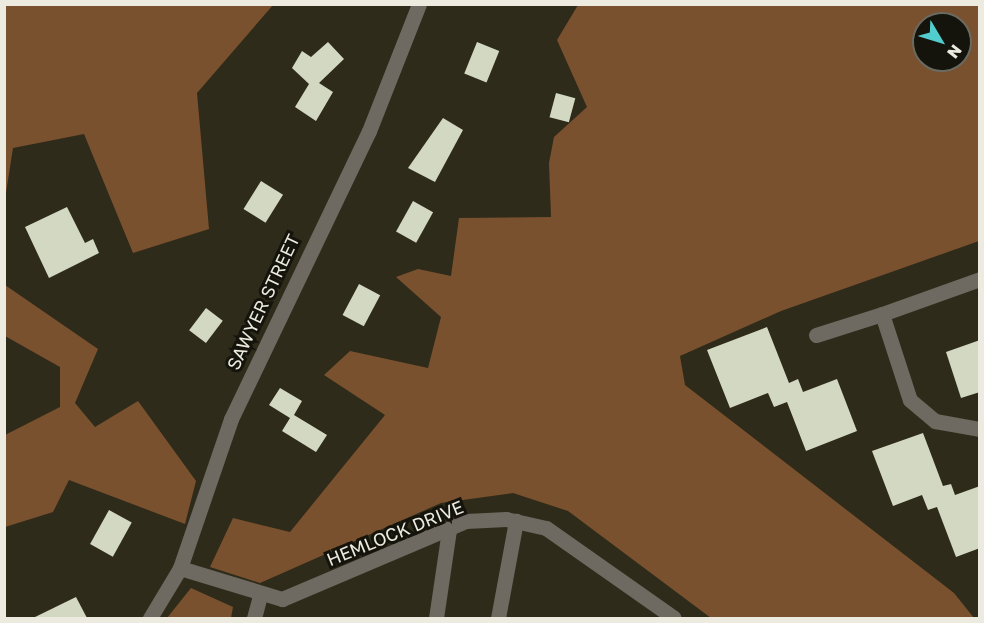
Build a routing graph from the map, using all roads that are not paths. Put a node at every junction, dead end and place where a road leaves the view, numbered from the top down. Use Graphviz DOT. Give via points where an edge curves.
graph roads {
  1 [pos="419,4"];
  2 [pos="980,279"];
  3 [pos="882,314"];
  4 [pos="816,335"];
  5 [pos="980,429"];
  6 [pos="516,521"];
  7 [pos="449,530"];
  8 [pos="180,568"];
  9 [pos="260,595"];
  10 [pos="150,618"];
  11 [pos="254,618"];
  12 [pos="436,618"];
  13 [pos="498,618"];
  14 [pos="674,618"];
  1 -- 8 [label="street, SAWYER STREET" via="369,130 231,419"];
  2 -- 3 [label="street"];
  3 -- 4 [label="street"];
  3 -- 5 [label="street" via="910,400 935,421"];
  6 -- 7 [label="street, HEMLOCK DRIVE" via="466,521"];
  6 -- 13 [label="street"];
  6 -- 14 [label="street, HEMLOCK DRIVE" via="554,533"];
  7 -- 9 [label="street, HEMLOCK DRIVE" via="282,599"];
  7 -- 12 [label="street"];
  8 -- 9 [label="street, HEMLOCK DRIVE"];
  8 -- 10 [label="street, SAWYER STREET"];
  9 -- 11 [label="street"];
}
